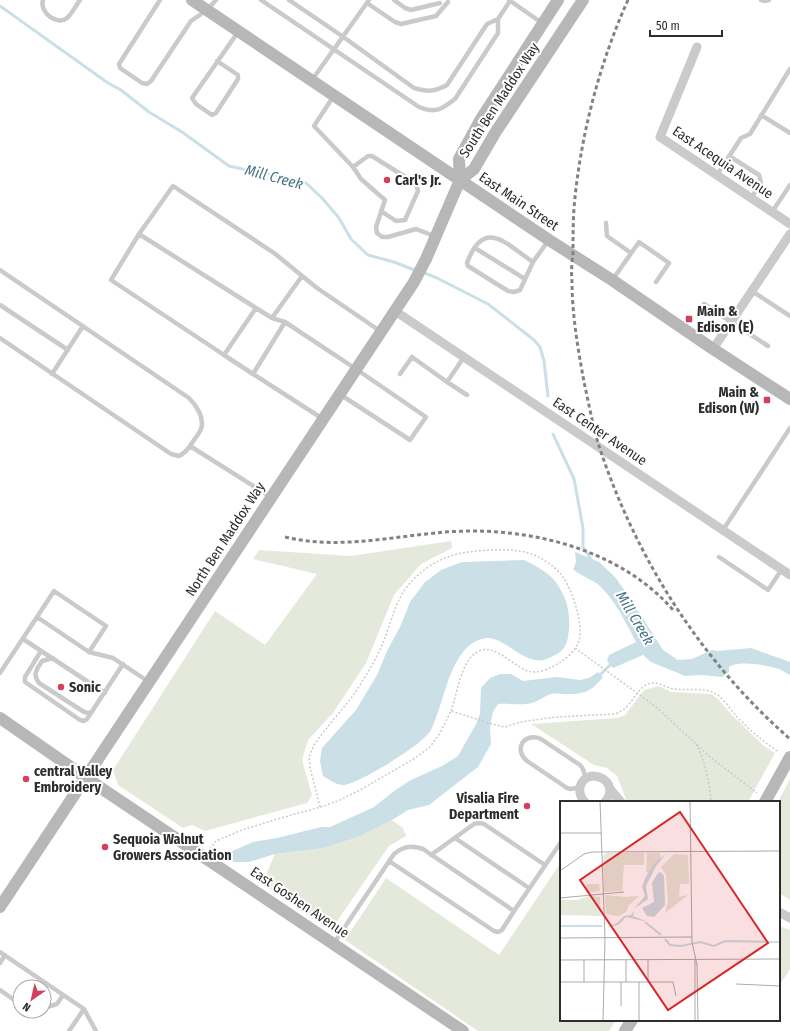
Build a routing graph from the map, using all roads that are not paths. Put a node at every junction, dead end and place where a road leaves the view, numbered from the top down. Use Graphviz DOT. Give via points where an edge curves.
graph roads {
  1 [pos="43,0"];
  2 [pos="80,0"];
  3 [pos="160,0"];
  4 [pos="192,0"];
  5 [pos="216,0"];
  6 [pos="261,0"];
  7 [pos="289,0"];
  8 [pos="394,0"];
  9 [pos="435,0"];
  10 [pos="510,0"];
  11 [pos="558,0"];
  12 [pos="583,0"];
  13 [pos="761,0"];
  14 [pos="769,0"];
  15 [pos="448,1"];
  16 [pos="368,2"];
  17 [pos="440,3"];
  18 [pos="207,10"];
  19 [pos="498,19"];
  20 [pos="544,23"];
  21 [pos="238,30"];
  22 [pos="342,36"];
  23 [pos="697,47"];
  24 [pos="334,48"];
  25 [pos="217,61"];
  26 [pos="790,69"];
  27 [pos="312,80"];
  28 [pos="334,96"];
  29 [pos="762,115"];
  30 [pos="790,133"];
  31 [pos="729,156"];
  32 [pos="354,167"];
  33 [pos="717,175"];
  34 [pos="460,180"];
  35 [pos="790,185"];
  36 [pos="751,198"];
  37 [pos="381,211"];
  38 [pos="772,212"];
  39 [pos="606,223"];
  40 [pos="790,224"];
  41 [pos="139,234"];
  42 [pos="790,234"];
  43 [pos="436,237"];
  44 [pos="549,240"];
  45 [pos="474,248"];
  46 [pos="631,253"];
  47 [pos="533,262"];
  48 [pos="0,270"];
  49 [pos="302,276"];
  50 [pos="525,279"];
  51 [pos="612,280"];
  52 [pos="656,282"];
  53 [pos="752,291"];
  54 [pos="0,304"];
  55 [pos="704,304"];
  56 [pos="256,308"];
  57 [pos="395,311"];
  58 [pos="790,316"];
  59 [pos="272,318"];
  60 [pos="285,322"];
  61 [pos="731,322"];
  62 [pos="83,326"];
  63 [pos="381,332"];
  64 [pos="0,338"];
  65 [pos="768,346"];
  66 [pos="713,349"];
  67 [pos="68,350"];
  68 [pos="224,355"];
  69 [pos="464,357"];
  70 [pos="356,369"];
  71 [pos="52,374"];
  72 [pos="254,374"];
  73 [pos="400,374"];
  74 [pos="448,382"];
  75 [pos="340,394"];
  76 [pos="467,394"];
  77 [pos="790,399"];
  78 [pos="323,419"];
  79 [pos="790,428"];
  80 [pos="190,446"];
  81 [pos="271,497"];
  82 [pos="723,530"];
  83 [pos="719,557"];
  84 [pos="782,569"];
  85 [pos="790,574"];
  86 [pos="37,617"];
  87 [pos="23,639"];
  88 [pos="41,651"];
  89 [pos="89,652"];
  90 [pos="53,658"];
  91 [pos="123,664"];
  92 [pos="0,673"];
  93 [pos="149,682"];
  94 [pos="105,693"];
  95 [pos="92,711"];
  96 [pos="0,718"];
  97 [pos="785,755"];
  98 [pos="86,778"];
  99 [pos="586,779"];
  100 [pos="580,787"];
  101 [pos="610,790"];
  102 [pos="761,798"];
  103 [pos="584,801"];
  104 [pos="606,801"];
  105 [pos="620,801"];
  106 [pos="455,838"];
  107 [pos="560,843"];
  108 [pos="431,856"];
  109 [pos="389,861"];
  110 [pos="545,865"];
  111 [pos="529,888"];
  112 [pos="0,907"];
  113 [pos="514,911"];
  114 [pos="780,913"];
  115 [pos="790,918"];
  116 [pos="334,943"];
  117 [pos="0,952"];
  118 [pos="5,955"];
  119 [pos="0,963"];
  120 [pos="0,990"];
  121 [pos="63,995"];
  122 [pos="12,998"];
  123 [pos="52,1006"];
  124 [pos="84,1009"];
  125 [pos="631,1021"];
  126 [pos="69,1031"];
  127 [pos="96,1031"];
  128 [pos="463,1031"];
  129 [pos="625,1031"];
  1 -- 2 [label="lane" via="43,11 62,21 67,19"];
  3 -- 18 [label="lane" via="119,64 120,68 142,83 147,84 151,81 191,21"];
  4 -- 18 [label="street, East Main Street"];
  5 -- 18 [label="lane"];
  6 -- 24 [label="lane"];
  7 -- 22 [label="lane"];
  8 -- 17 [label="lane" via="411,10"];
  9 -- 17 [label="lane"];
  10 -- 19 [label="lane"];
  10 -- 20 [label="lane"];
  11 -- 20 [label="street, South Ben Maddox Way"];
  12 -- 34 [label="street, South Ben Maddox Way" via="474,169"];
  13 -- 14 [label="lane"];
  15 -- 16 [label="lane" via="436,16 401,24"];
  15 -- 17 [label="lane"];
  16 -- 22 [label="lane"];
  18 -- 21 [label="street, East Main Street"];
  19 -- 22 [label="lane" via="487,24 447,85 425,92 414,88"];
  19 -- 24 [label="lane" via="498,33 455,99 436,111 419,107"];
  20 -- 34 [label="street, South Ben Maddox Way" via="470,138 459,159"];
  21 -- 25 [label="lane"];
  21 -- 27 [label="street, East Main Street"];
  22 -- 24 [label="lane"];
  23 -- 33 [label="street, East Acequia Avenue" via="660,137"];
  24 -- 27 [label="lane"];
  25 -- 25 [label="lane" via="192,98 212,115 216,113 238,79 238,75"];
  26 -- 29 [label="lane"];
  27 -- 28 [label="street, East Main Street"];
  28 -- 32 [label="lane" via="314,126"];
  28 -- 34 [label="street, East Main Street"];
  29 -- 30 [label="lane"];
  29 -- 31 [label="lane" via="750,134 741,138"];
  31 -- 33 [label="lane"];
  31 -- 36 [label="lane" via="759,175 761,183"];
  32 -- 37 [label="lane" via="361,179 385,200"];
  32 -- 37 [label="lane" via="368,156 372,156 415,183 418,191 405,220 396,221"];
  33 -- 36 [label="street, East Acequia Avenue"];
  34 -- 43 [label="street, North Ben Maddox Way"];
  34 -- 44 [label="street, East Main Street"];
  35 -- 38 [label="lane"];
  36 -- 38 [label="street, East Acequia Avenue"];
  37 -- 43 [label="lane" via="376,227 382,237 416,229"];
  38 -- 40 [label="street, East Acequia Avenue"];
  39 -- 46 [label="lane" via="607,236"];
  41 -- 49 [label="lane" via="173,186 274,254"];
  41 -- 56 [label="lane"];
  41 -- 68 [label="lane" via="111,280"];
  42 -- 53 [label="street"];
  43 -- 57 [label="street, North Ben Maddox Way"];
  44 -- 47 [label="lane"];
  44 -- 51 [label="street, East Main Street"];
  45 -- 47 [label="lane" via="485,237 494,237"];
  45 -- 50 [label="lane"];
  45 -- 50 [label="lane" via="468,266 508,291 520,290"];
  46 -- 51 [label="lane"];
  46 -- 52 [label="lane" via="639,242 669,263"];
  47 -- 50 [label="lane"];
  48 -- 62 [label="lane"];
  49 -- 59 [label="lane"];
  49 -- 63 [label="lane"];
  51 -- 66 [label="street, East Main Street"];
  53 -- 58 [label="lane"];
  53 -- 61 [label="street"];
  54 -- 67 [label="lane"];
  55 -- 61 [label="lane"];
  56 -- 59 [label="lane"];
  56 -- 68 [label="lane"];
  57 -- 63 [label="street, North Ben Maddox Way"];
  57 -- 69 [label="street, East Center Avenue"];
  59 -- 60 [label="lane"];
  60 -- 70 [label="lane"];
  60 -- 72 [label="lane"];
  61 -- 65 [label="lane"];
  61 -- 66 [label="street"];
  62 -- 67 [label="lane"];
  62 -- 80 [label="lane" via="195,404 202,421 201,429"];
  63 -- 70 [label="street, North Ben Maddox Way"];
  64 -- 71 [label="lane"];
  66 -- 77 [label="street, East Main Street"];
  67 -- 71 [label="lane"];
  68 -- 72 [label="lane"];
  69 -- 74 [label="lane"];
  69 -- 82 [label="street, East Center Avenue"];
  70 -- 75 [label="street, North Ben Maddox Way"];
  70 -- 75 [label="lane" via="426,417 410,440"];
  71 -- 80 [label="lane" via="168,452 179,456"];
  72 -- 78 [label="lane"];
  73 -- 74 [label="lane" via="412,357"];
  74 -- 76 [label="lane"];
  75 -- 78 [label="street, North Ben Maddox Way"];
  78 -- 81 [label="street, North Ben Maddox Way"];
  79 -- 82 [label="lane"];
  80 -- 81 [label="lane"];
  81 -- 93 [label="street, North Ben Maddox Way"];
  82 -- 84 [label="street, East Center Avenue"];
  83 -- 84 [label="lane" via="768,590"];
  84 -- 85 [label="street, East Center Avenue"];
  86 -- 87 [label="lane"];
  86 -- 89 [label="lane"];
  86 -- 89 [label="lane" via="54,591 106,626"];
  87 -- 88 [label="lane"];
  87 -- 92 [label="lane"];
  88 -- 90 [label="lane"];
  88 -- 95 [label="lane" via="25,677 25,682 80,720 87,719"];
  89 -- 91 [label="lane" via="113,658"];
  90 -- 94 [label="lane"];
  90 -- 95 [label="lane" via="42,661 35,678 84,712"];
  91 -- 93 [label="lane"];
  91 -- 94 [label="lane"];
  93 -- 98 [label="street, North Ben Maddox Way"];
  94 -- 95 [label="lane"];
  96 -- 98 [label="street, East Goshen Avenue"];
  97 -- 102 [label="street"];
  98 -- 112 [label="street, North Ben Maddox Way"];
  98 -- 116 [label="street, East Goshen Avenue"];
  99 -- 100 [label="street"];
  99 -- 100 [label="lane" via="580,765 541,739 529,737 524,741 520,752 522,757 567,788"];
  99 -- 101 [label="street" via="599,776 606,781"];
  100 -- 103 [label="street"];
  101 -- 104 [label="street"];
  101 -- 105 [label="street"];
  106 -- 108 [label="lane"];
  106 -- 110 [label="lane" via="474,824 484,824"];
  106 -- 111 [label="lane"];
  107 -- 110 [label="lane"];
  108 -- 109 [label="lane" via="423,849 407,846 400,848"];
  108 -- 113 [label="lane"];
  109 -- 113 [label="lane" via="494,931 502,930"];
  109 -- 116 [label="lane"];
  110 -- 111 [label="lane"];
  111 -- 113 [label="lane"];
  114 -- 115 [label="street"];
  116 -- 128 [label="street, East Goshen Avenue"];
  117 -- 118 [label="lane"];
  118 -- 119 [label="lane"];
  118 -- 121 [label="lane"];
  120 -- 122 [label="lane"];
  121 -- 123 [label="lane" via="57,1004"];
  121 -- 124 [label="lane"];
  124 -- 126 [label="lane"];
  124 -- 127 [label="lane"];
  125 -- 129 [label="street"];
}
